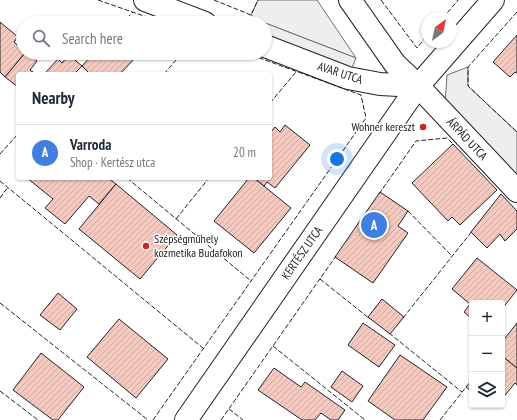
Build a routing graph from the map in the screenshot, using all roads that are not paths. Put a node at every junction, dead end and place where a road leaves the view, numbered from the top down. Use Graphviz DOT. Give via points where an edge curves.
graph roads {
  1 [pos="145,0"];
  2 [pos="350,0"];
  3 [pos="493,0"];
  4 [pos="187,16"];
  5 [pos="272,49"];
  6 [pos="418,86"];
  7 [pos="517,191"];
  8 [pos="186,420"];
  1 -- 4 [label="street"];
  2 -- 6 [label="street, ÁRPÁD UTCA" via="395,64"];
  3 -- 6 [label="street, KERTÉSZ UTCA"];
  5 -- 6 [label="street, AVAR UTCA" via="348,78 380,84"];
  6 -- 7 [label="street, ÁRPÁD UTCA"];
  6 -- 8 [label="street, KERTÉSZ UTCA"];
}
